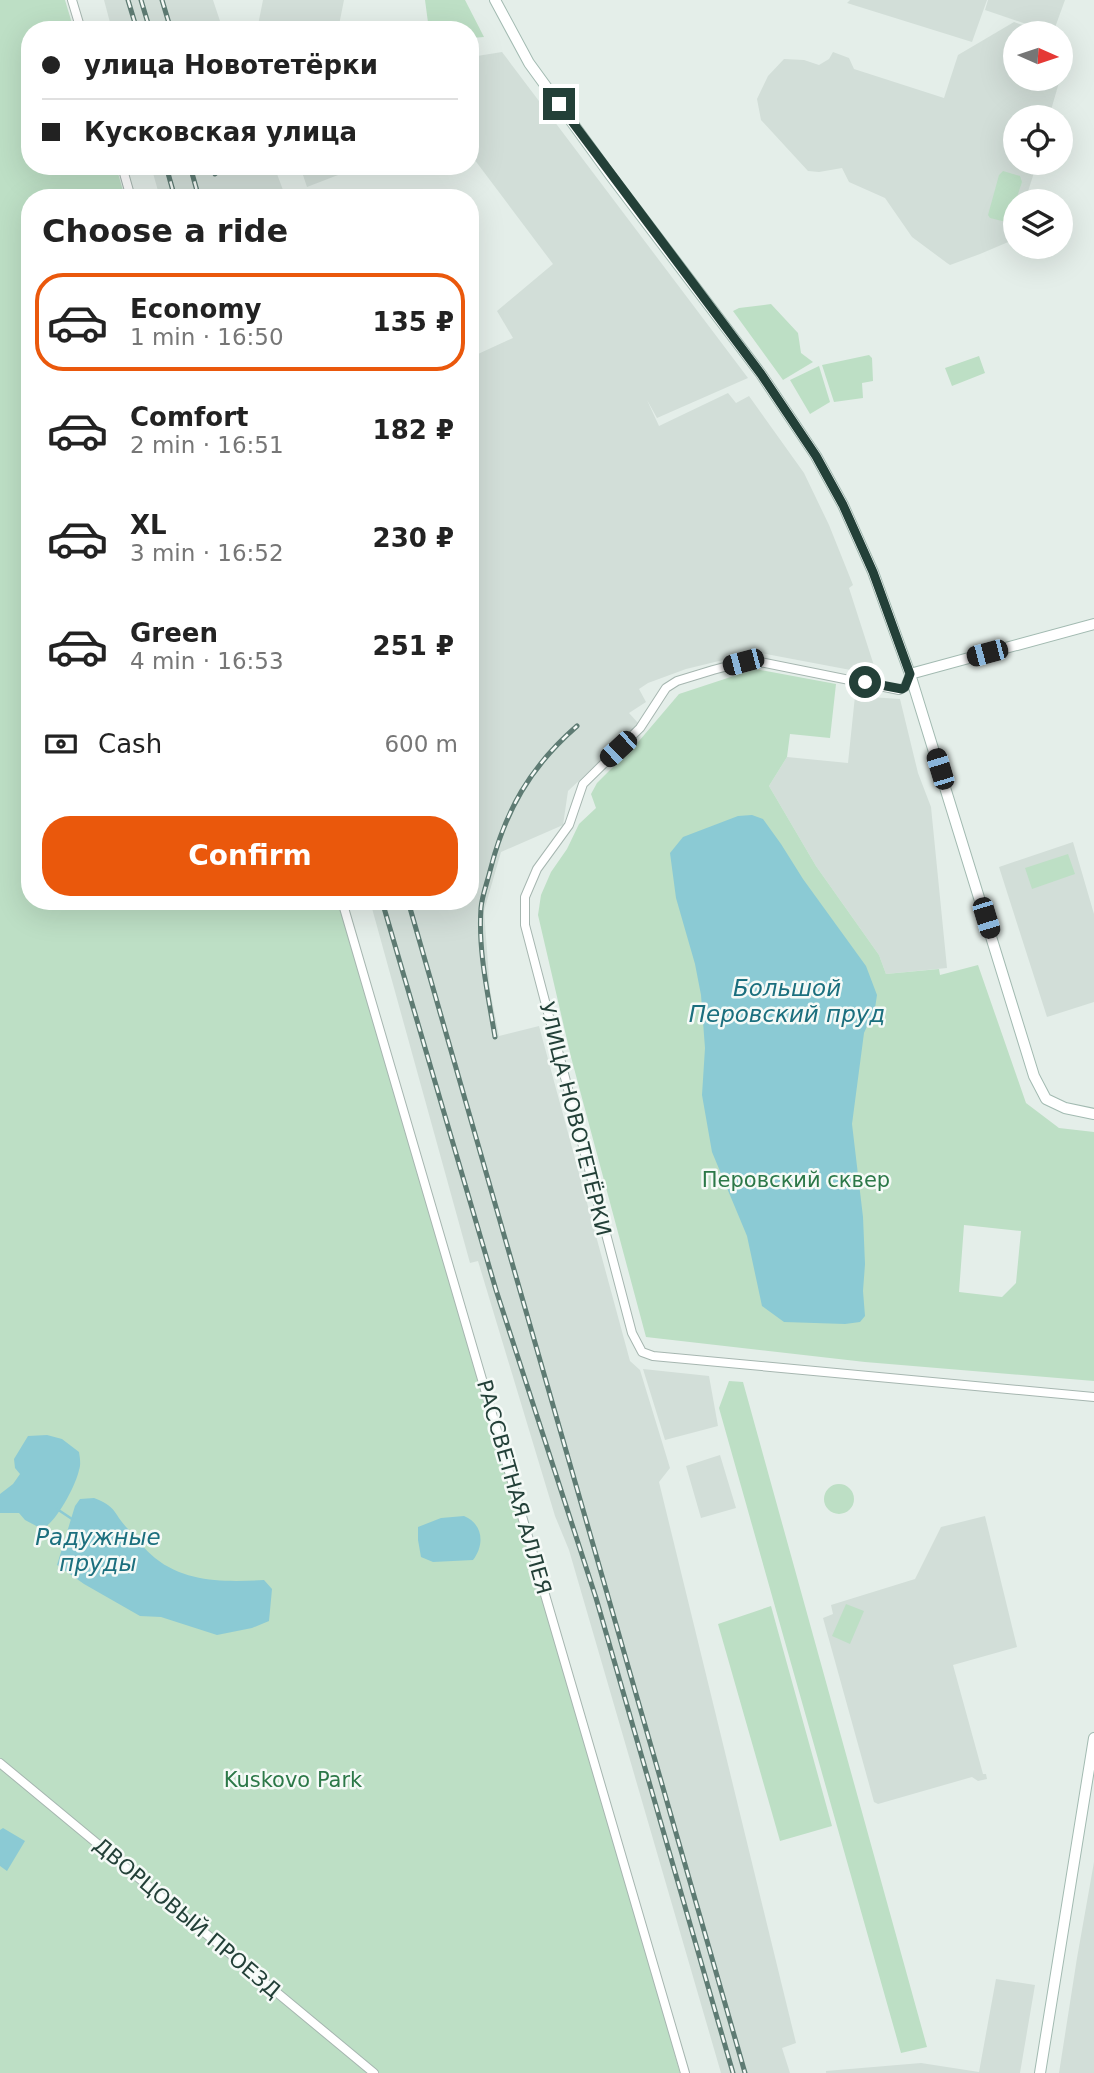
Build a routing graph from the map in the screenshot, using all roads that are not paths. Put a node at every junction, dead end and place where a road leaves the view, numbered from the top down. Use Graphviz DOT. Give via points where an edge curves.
graph roads {
  1 [pos="72,0"];
  2 [pos="495,0"];
  3 [pos="78,21"];
  4 [pos="1094,624"];
  5 [pos="910,674"];
  6 [pos="345,910"];
  7 [pos="1094,1114"];
  8 [pos="1094,1397"];
  9 [pos="1094,1738"];
  10 [pos="0,1763"];
  11 [pos="374,2073"];
  12 [pos="685,2073"];
  13 [pos="1040,2073"];
  1 -- 3 [label="street"];
  2 -- 5 [label="street" via="528,63 761,374 816,456 873,572"];
  4 -- 5 [label="street"];
  5 -- 7 [label="street" via="1034,1076 1046,1099"];
  5 -- 8 [label="street, УЛИЦА НОВОТЕТЁРКИ" via="902,689 755,661 677,681 666,688 640,729 583,784 569,825 530,885 525,925 632,1333 642,1352"];
  6 -- 12 [label="street, РАССВЕТНАЯ АЛЛЕЯ"];
  9 -- 13 [label="street"];
  10 -- 11 [label="street, ДВОРЦОВЫЙ ПРОЕЗД"];
}
